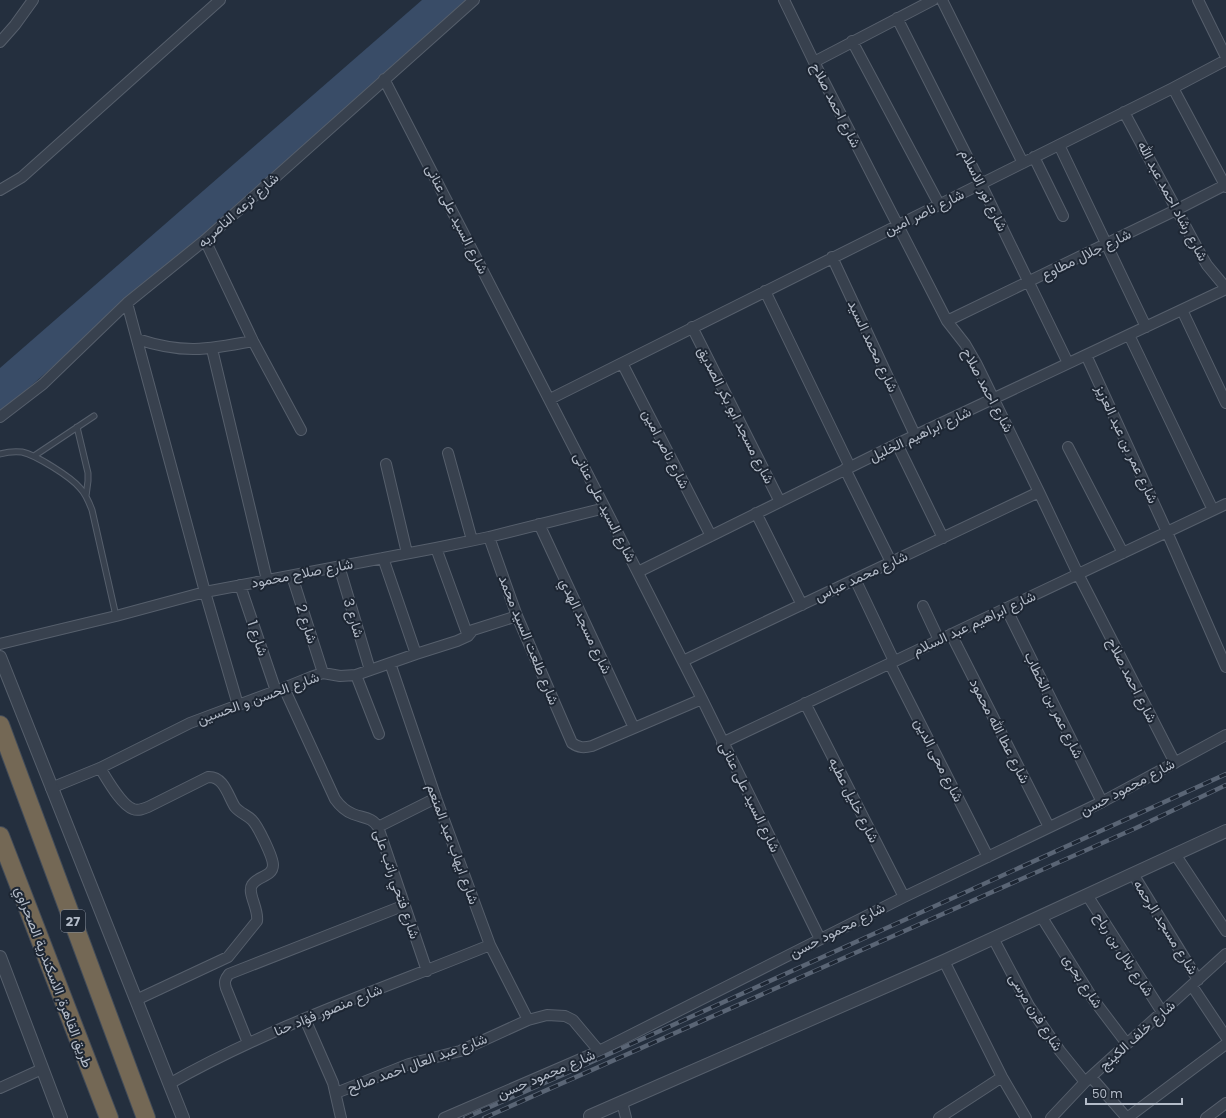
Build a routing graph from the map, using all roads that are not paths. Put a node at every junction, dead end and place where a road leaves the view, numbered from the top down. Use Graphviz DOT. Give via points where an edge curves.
graph roads {
  1 [pos="33,0"];
  2 [pos="220,0"];
  3 [pos="474,0"];
  4 [pos="784,0"];
  5 [pos="933,0"];
  6 [pos="942,0"];
  7 [pos="1198,0"];
  8 [pos="898,18"];
  9 [pos="852,41"];
  10 [pos="0,42"];
  11 [pos="1226,58"];
  12 [pos="814,62"];
  13 [pos="384,79"];
  14 [pos="1173,88"];
  15 [pos="1124,112"];
  16 [pos="1059,144"];
  17 [pos="1034,157"];
  18 [pos="1022,163"];
  19 [pos="1222,169"];
  20 [pos="981,184"];
  21 [pos="1226,186"];
  22 [pos="0,190"];
  23 [pos="939,204"];
  24 [pos="1178,209"];
  25 [pos="1063,216"];
  26 [pos="898,224"];
  27 [pos="205,240"];
  28 [pos="1107,244"];
  29 [pos="832,257"];
  30 [pos="1029,282"];
  31 [pos="1226,288"];
  32 [pos="765,291"];
  33 [pos="127,303"];
  34 [pos="1182,310"];
  35 [pos="947,321"];
  36 [pos="692,327"];
  37 [pos="1146,327"];
  38 [pos="1129,335"];
  39 [pos="137,339"];
  40 [pos="253,341"];
  41 [pos="212,349"];
  42 [pos="1086,355"];
  43 [pos="622,363"];
  44 [pos="1068,364"];
  45 [pos="994,398"];
  46 [pos="550,399"];
  47 [pos="1226,403"];
  48 [pos="94,416"];
  49 [pos="0,417"];
  50 [pos="77,427"];
  51 [pos="301,430"];
  52 [pos="915,436"];
  53 [pos="896,444"];
  54 [pos="1068,447"];
  55 [pos="448,453"];
  56 [pos="0,454"];
  57 [pos="34,456"];
  58 [pos="386,464"];
  59 [pos="847,468"];
  60 [pos="1039,492"];
  61 [pos="86,496"];
  62 [pos="780,502"];
  63 [pos="1226,504"];
  64 [pos="606,508"];
  65 [pos="1213,510"];
  66 [pos="756,513"];
  67 [pos="539,524"];
  68 [pos="1167,532"];
  69 [pos="711,536"];
  70 [pos="489,537"];
  71 [pos="943,538"];
  72 [pos="472,540"];
  73 [pos="436,548"];
  74 [pos="407,553"];
  75 [pos="1123,553"];
  76 [pos="383,558"];
  77 [pos="891,562"];
  78 [pos="339,566"];
  79 [pos="638,572"];
  80 [pos="1078,574"];
  81 [pos="292,576"];
  82 [pos="855,579"];
  83 [pos="267,580"];
  84 [pos="240,585"];
  85 [pos="205,592"];
  86 [pos="802,605"];
  87 [pos="923,606"];
  88 [pos="1006,608"];
  89 [pos="116,616"];
  90 [pos="517,616"];
  91 [pos="951,634"];
  92 [pos="468,636"];
  93 [pos="938,640"];
  94 [pos="0,644"];
  95 [pos="416,654"];
  96 [pos="0,657"];
  97 [pos="683,661"];
  98 [pos="892,662"];
  99 [pos="390,663"];
  100 [pos="1226,667"];
  101 [pos="370,670"];
  102 [pos="323,673"];
  103 [pos="356,675"];
  104 [pos="280,690"];
  105 [pos="702,699"];
  106 [pos="805,703"];
  107 [pos="238,705"];
  108 [pos="0,725"];
  109 [pos="634,728"];
  110 [pos="379,734"];
  111 [pos="1226,735"];
  112 [pos="722,743"];
  113 [pos="1175,763"];
  114 [pos="100,768"];
  115 [pos="51,788"];
  116 [pos="436,798"];
  117 [pos="1102,802"];
  118 [pos="378,827"];
  119 [pos="1049,827"];
  120 [pos="1226,831"];
  121 [pos="0,836"];
  122 [pos="1175,854"];
  123 [pos="988,856"];
  124 [pos="1133,874"];
  125 [pos="1087,895"];
  126 [pos="904,896"];
  127 [pos="405,905"];
  128 [pos="1041,916"];
  129 [pos="1226,931"];
  130 [pos="993,938"];
  131 [pos="820,939"];
  132 [pos="490,945"];
  133 [pos="1226,954"];
  134 [pos="0,957"];
  135 [pos="944,961"];
  136 [pos="427,971"];
  137 [pos="1195,983"];
  138 [pos="136,1000"];
  139 [pos="1162,1012"];
  140 [pos="305,1019"];
  141 [pos="528,1020"];
  142 [pos="1226,1038"];
  143 [pos="248,1043"];
  144 [pos="1127,1044"];
  145 [pos="1226,1044"];
  146 [pos="599,1051"];
  147 [pos="42,1069"];
  148 [pos="1002,1077"];
  149 [pos="1088,1079"];
  150 [pos="169,1084"];
  151 [pos="0,1088"];
  152 [pos="336,1093"];
  153 [pos="622,1102"];
  154 [pos="1226,1103"];
  155 [pos="591,1117"];
  156 [pos="61,1118"];
  157 [pos="110,1118"];
  158 [pos="146,1118"];
  159 [pos="183,1118"];
  160 [pos="341,1118"];
  161 [pos="444,1118"];
  162 [pos="626,1118"];
  163 [pos="939,1118"];
  164 [pos="1026,1118"];
  165 [pos="1051,1118"];
  166 [pos="1127,1118"];
  167 [pos="1206,1118"];
  1 -- 10 [label="street"];
  2 -- 22 [label="street" via="22,177"];
  3 -- 13 [label="street, شارع ترعه الناصريه"];
  4 -- 12 [label="street, شارع احمد صلاح"];
  5 -- 8 [label="street"];
  6 -- 18 [label="street"];
  7 -- 11 [label="street"];
  8 -- 9 [label="street"];
  8 -- 20 [label="street, شارع نور الاسلام"];
  9 -- 12 [label="street"];
  9 -- 23 [label="street"];
  11 -- 14 [label="street, شارع ناصر امين"];
  12 -- 26 [label="street, شارع احمد صلاح"];
  13 -- 27 [label="street, شارع ترعه الناصريه"];
  13 -- 46 [label="street, شارع السيد على عنانى"];
  14 -- 15 [label="street, شارع ناصر امين"];
  14 -- 19 [label="street"];
  15 -- 16 [label="street, شارع ناصر امين"];
  15 -- 24 [label="street, شارع رشاد احمد عبد الله"];
  16 -- 17 [label="street, شارع ناصر امين"];
  16 -- 28 [label="street"];
  17 -- 18 [label="street, شارع ناصر امين"];
  17 -- 25 [label="street"];
  18 -- 20 [label="street, شارع ناصر امين"];
  19 -- 21 [label="street"];
  20 -- 23 [label="street, شارع ناصر امين"];
  20 -- 30 [label="street, شارع نور الاسلام"];
  21 -- 24 [label="street, شارع جلال مطاوع"];
  23 -- 26 [label="street, شارع ناصر امين"];
  24 -- 28 [label="street, شارع جلال مطاوع"];
  24 -- 31 [label="street, شارع رشاد احمد عبد الله" via="1207,265"];
  26 -- 29 [label="street, شارع ناصر امين"];
  26 -- 35 [label="street, شارع احمد صلاح"];
  27 -- 33 [label="street, شارع ترعه الناصريه"];
  27 -- 40 [label="street"];
  28 -- 30 [label="street, شارع جلال مطاوع"];
  28 -- 37 [label="street"];
  29 -- 32 [label="street, شارع ناصر امين"];
  29 -- 52 [label="street, شارع محمد السيد"];
  30 -- 35 [label="street, شارع جلال مطاوع"];
  30 -- 44 [label="street, شارع نور الاسلام"];
  31 -- 34 [label="street, شارع ابراهيم الخليل"];
  32 -- 36 [label="street, شارع ناصر امين"];
  32 -- 59 [label="street"];
  33 -- 39 [label="street"];
  33 -- 49 [label="street, شارع ترعه الناصريه" via="43,384"];
  34 -- 37 [label="street, شارع ابراهيم الخليل"];
  34 -- 47 [label="street"];
  35 -- 45 [label="street, شارع احمد صلاح" via="976,363"];
  36 -- 43 [label="street, شارع ناصر امين"];
  36 -- 62 [label="street, شارع مسجد ابو بكر الصديق"];
  37 -- 38 [label="street, شارع ابراهيم الخليل"];
  38 -- 42 [label="street, شارع ابراهيم الخليل"];
  38 -- 65 [label="street"];
  39 -- 41 [label="street" via="174,349"];
  39 -- 85 [label="street"];
  40 -- 41 [label="street"];
  40 -- 51 [label="street"];
  41 -- 83 [label="street"];
  42 -- 44 [label="street, شارع ابراهيم الخليل"];
  42 -- 68 [label="street, شارع عمر بن عبد العزيز"];
  43 -- 46 [label="street, شارع ناصر امين"];
  43 -- 69 [label="street, شارع ناصر امين"];
  44 -- 45 [label="street, شارع ابراهيم الخليل"];
  45 -- 52 [label="street, شارع ابراهيم الخليل"];
  45 -- 60 [label="street, شارع احمد صلاح"];
  46 -- 64 [label="street, شارع السيد على عنانى"];
  48 -- 50 [label="lane"];
  50 -- 57 [label="lane"];
  50 -- 61 [label="lane" via="88,473"];
  52 -- 53 [label="street, شارع ابراهيم الخليل"];
  53 -- 59 [label="street, شارع ابراهيم الخليل"];
  53 -- 71 [label="street"];
  54 -- 75 [label="street"];
  55 -- 72 [label="street"];
  56 -- 57 [label="lane" via="22,452"];
  57 -- 61 [label="lane" via="74,482"];
  58 -- 74 [label="street"];
  59 -- 62 [label="street, شارع ابراهيم الخليل"];
  59 -- 77 [label="street"];
  60 -- 71 [label="street, شارع محمد عباس"];
  60 -- 80 [label="street, شارع احمد صلاح"];
  61 -- 89 [label="lane" via="92,510"];
  62 -- 66 [label="street, شارع ابراهيم الخليل"];
  63 -- 65 [label="street, شارع ابراهيم عبد السلام"];
  64 -- 67 [label="street, شارع صلاح محمود"];
  64 -- 79 [label="street, شارع السيد على عنانى"];
  65 -- 68 [label="street, شارع ابراهيم عبد السلام"];
  66 -- 69 [label="street, شارع ابراهيم الخليل"];
  66 -- 86 [label="street"];
  67 -- 70 [label="street, شارع صلاح محمود"];
  67 -- 109 [label="street, شارع مسجد الهدي"];
  68 -- 75 [label="street, شارع ابراهيم عبد السلام"];
  68 -- 100 [label="street, شارع عمر بن عبد العزيز"];
  69 -- 79 [label="street, شارع ابراهيم الخليل"];
  70 -- 72 [label="street, شارع صلاح محمود"];
  70 -- 90 [label="street, شارع طلعت السيد محمد"];
  71 -- 77 [label="street, شارع محمد عباس"];
  72 -- 73 [label="street, شارع صلاح محمود"];
  73 -- 74 [label="street, شارع صلاح محمود"];
  73 -- 92 [label="street"];
  74 -- 76 [label="street, شارع صلاح محمود"];
  75 -- 80 [label="street, شارع ابراهيم عبد السلام"];
  76 -- 78 [label="street, شارع صلاح محمود"];
  76 -- 95 [label="street"];
  77 -- 82 [label="street, شارع محمد عباس"];
  78 -- 81 [label="street, شارع صلاح محمود"];
  78 -- 101 [label="street, شارع 3"];
  79 -- 97 [label="street, شارع السيد على عنانى"];
  80 -- 88 [label="street, شارع ابراهيم عبد السلام"];
  80 -- 113 [label="street, شارع احمد صلاح"];
  81 -- 83 [label="street, شارع صلاح محمود"];
  81 -- 102 [label="street, شارع 2"];
  82 -- 86 [label="street, شارع محمد عباس"];
  82 -- 98 [label="street, شارع محى الدين"];
  83 -- 84 [label="street, شارع صلاح محمود"];
  84 -- 85 [label="street, شارع صلاح محمود"];
  84 -- 104 [label="street, شارع 1"];
  85 -- 89 [label="street, شارع صلاح محمود"];
  85 -- 107 [label="street"];
  86 -- 97 [label="street, شارع محمد عباس"];
  87 -- 93 [label="street"];
  88 -- 91 [label="street, شارع ابراهيم عبد السلام"];
  88 -- 117 [label="street, شارع عمر بن الخطاب"];
  89 -- 94 [label="street, شارع صلاح محمود"];
  90 -- 92 [label="street, شارع الحسن و الحسين" via="474,630"];
  90 -- 109 [label="street, شارع طلعت السيد محمد" via="572,743 585,748"];
  91 -- 93 [label="street, شارع ابراهيم عبد السلام"];
  91 -- 119 [label="street, شارع عطا الله محمود"];
  92 -- 95 [label="street, شارع الحسن و الحسين"];
  93 -- 98 [label="street, شارع ابراهيم عبد السلام"];
  95 -- 99 [label="street, شارع الحسن و الحسين"];
  96 -- 115 [label="street"];
  97 -- 105 [label="street, شارع السيد على عنانى"];
  98 -- 106 [label="street, شارع ابراهيم عبد السلام"];
  98 -- 123 [label="street, شارع محى الدين"];
  99 -- 101 [label="street, شارع الحسن و الحسين"];
  99 -- 116 [label="street, شارع ايهاب عبد المنعم"];
  101 -- 103 [label="street, شارع الحسن و الحسين"];
  102 -- 103 [label="street, شارع الحسن و الحسين"];
  102 -- 104 [label="street, شارع الحسن و الحسين"];
  103 -- 110 [label="street"];
  104 -- 107 [label="street, شارع الحسن و الحسين"];
  104 -- 118 [label="street, شارع فتحي راتب على" via="335,799 348,812 369,819"];
  105 -- 109 [label="street"];
  105 -- 112 [label="street, شارع السيد على عنانى"];
  106 -- 112 [label="street, شارع ابراهيم عبد السلام"];
  106 -- 126 [label="street, شارع خليل عطيه"];
  107 -- 114 [label="street, شارع الحسن و الحسين" via="190,722"];
  108 -- 158 [label="highway, 27"];
  111 -- 113 [label="street, شارع محمود حسن"];
  112 -- 131 [label="street, شارع السيد على عنانى"];
  113 -- 117 [label="street, شارع محمود حسن"];
  114 -- 115 [label="street, شارع الحسن و الحسين"];
  114 -- 138 [label="street" via="124,803 138,810 208,777 216,778 222,783 238,810 258,827 273,863 269,874 255,881 251,888 258,915 257,921 228,957"];
  115 -- 138 [label="street"];
  116 -- 118 [label="street"];
  116 -- 132 [label="street, شارع ايهاب عبد المنعم"];
  117 -- 119 [label="street, شارع محمود حسن"];
  118 -- 127 [label="street, شارع فتحي راتب على"];
  119 -- 123 [label="street, شارع محمود حسن"];
  120 -- 122 [label="street"];
  121 -- 157 [label="highway, طريق القاهرة, الاسكندرية الصحراوي"];
  122 -- 124 [label="street"];
  122 -- 129 [label="street"];
  123 -- 126 [label="street, شارع محمود حسن"];
  124 -- 125 [label="street"];
  124 -- 137 [label="street, شارع مسجد الرحمه"];
  125 -- 128 [label="street"];
  125 -- 139 [label="street, شارع بلال بن رباح"];
  126 -- 131 [label="street, شارع محمود حسن"];
  127 -- 136 [label="street, شارع فتحي راتب على"];
  127 -- 143 [label="street" via="228,974 226,988"];
  128 -- 130 [label="street"];
  128 -- 144 [label="street, شارع بحرى" via="1093,999"];
  130 -- 135 [label="street"];
  130 -- 149 [label="street, شارع فرن مرسى" via="1029,1006 1060,1051"];
  131 -- 146 [label="street, شارع محمود حسن"];
  132 -- 136 [label="street, شارع منصور فؤاد حنا"];
  132 -- 141 [label="street, شارع ايهاب عبد المنعم"];
  133 -- 137 [label="street, شارع خلف الكينج"];
  134 -- 147 [label="street"];
  135 -- 148 [label="street"];
  135 -- 153 [label="street"];
  136 -- 140 [label="street, شارع منصور فؤاد حنا"];
  137 -- 139 [label="street, شارع خلف الكينج"];
  137 -- 142 [label="street, شارع مسجد الرحمه"];
  138 -- 150 [label="street"];
  139 -- 144 [label="street, شارع خلف الكينج"];
  140 -- 143 [label="street, شارع منصور فؤاد حنا"];
  140 -- 152 [label="street"];
  141 -- 146 [label="street, شارع عبد العال احمد صالح" via="547,1014 565,1016 573,1020"];
  141 -- 152 [label="street, شارع عبد العال احمد صالح" via="460,1051 408,1064"];
  143 -- 150 [label="street, شارع منصور فؤاد حنا"];
  144 -- 149 [label="street, شارع خلف الكينج"];
  145 -- 166 [label="street"];
  146 -- 161 [label="street, شارع محمود حسن"];
  147 -- 151 [label="street"];
  147 -- 156 [label="street"];
  148 -- 163 [label="street"];
  148 -- 164 [label="street"];
  149 -- 165 [label="street, شارع خلف الكينج"];
  149 -- 166 [label="street, شارع فرن مرسى"];
  150 -- 159 [label="street"];
  152 -- 160 [label="street"];
  153 -- 155 [label="street"];
  153 -- 162 [label="street"];
  154 -- 167 [label="street"];
}
